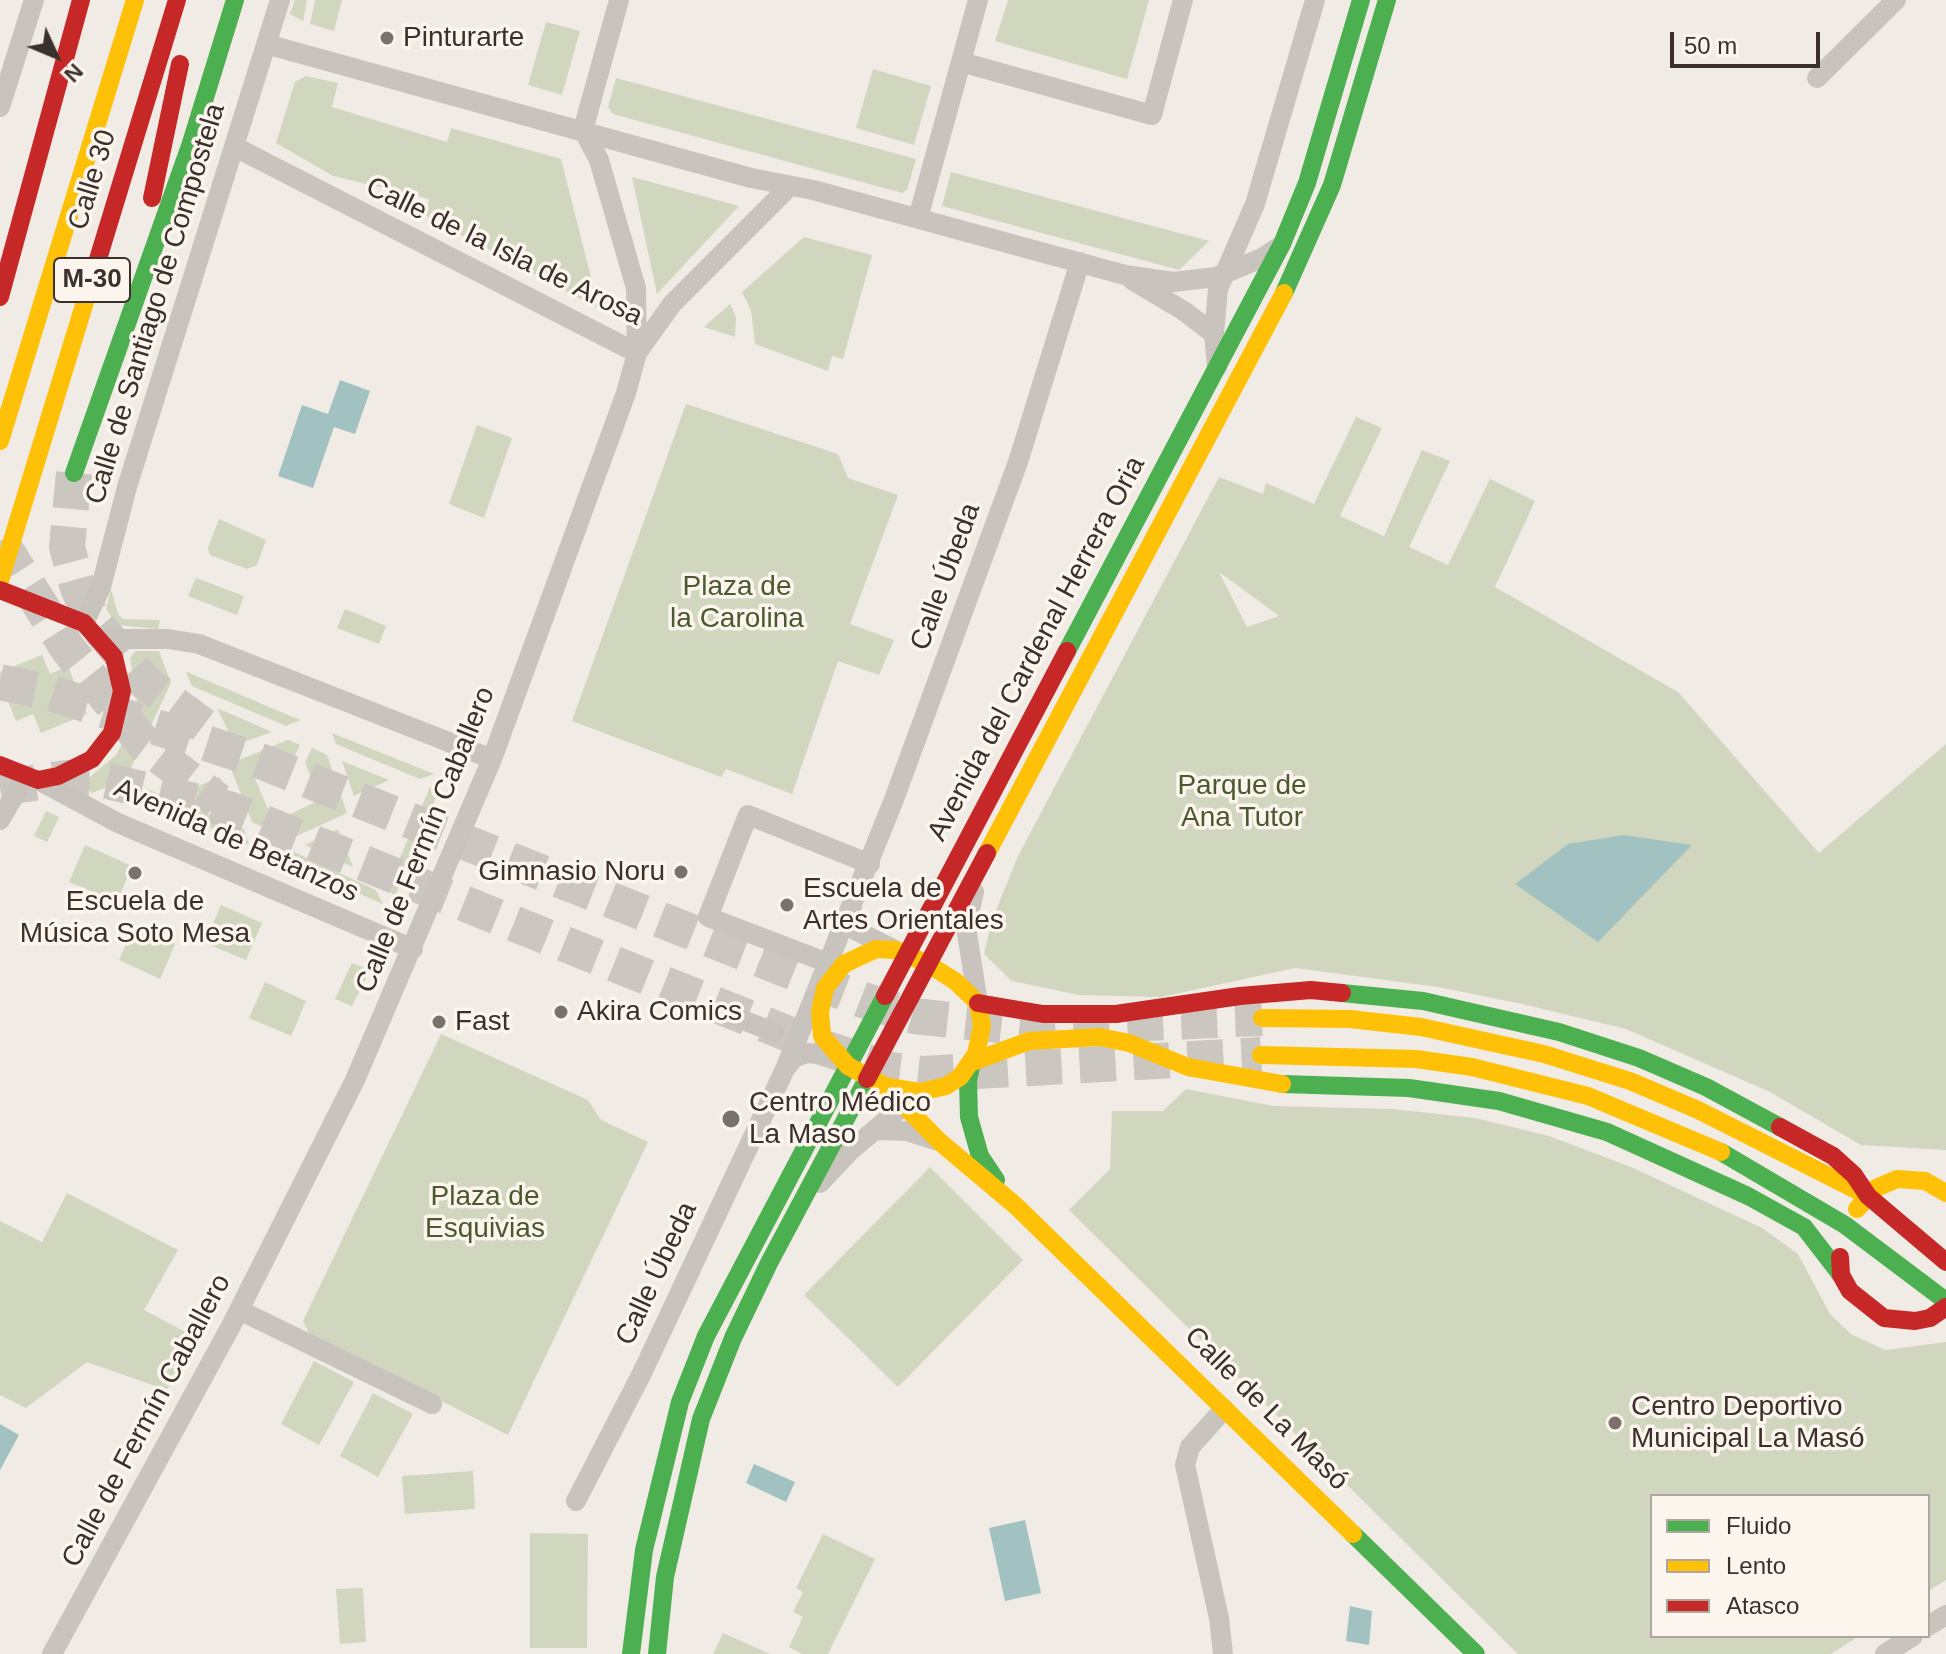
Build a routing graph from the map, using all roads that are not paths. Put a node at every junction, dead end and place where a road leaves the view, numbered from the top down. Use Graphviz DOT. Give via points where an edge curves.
graph roads {
  1 [pos="34,0"];
  2 [pos="81,0"];
  3 [pos="135,0"];
  4 [pos="177,0"];
  5 [pos="235,0"];
  6 [pos="280,0"];
  7 [pos="619,0"];
  8 [pos="978,0"];
  9 [pos="1183,0"];
  10 [pos="1315,0"];
  11 [pos="1361,0"];
  12 [pos="1387,0"];
  13 [pos="1892,1"];
  14 [pos="187,40"];
  15 [pos="266,44"];
  16 [pos="961,62"];
  17 [pos="1817,78"];
  18 [pos="79,81"];
  19 [pos="0,107"];
  20 [pos="583,130"];
  21 [pos="235,147"];
  22 [pos="789,187"];
  23 [pos="918,218"];
  24 [pos="1282,244"];
  25 [pos="1080,262"];
  26 [pos="10,263"];
  27 [pos="1125,275"];
  28 [pos="1213,277"];
  29 [pos="0,297"];
  30 [pos="1277,308"];
  31 [pos="1241,327"];
  32 [pos="1214,334"];
  33 [pos="637,353"];
  34 [pos="1217,370"];
  35 [pos="0,441"];
  36 [pos="0,580"];
  37 [pos="0,590"];
  38 [pos="84,623"];
  39 [pos="101,639"];
  40 [pos="492,759"];
  41 [pos="0,765"];
  42 [pos="31,778"];
  43 [pos="0,820"];
  44 [pos="982,862"];
  45 [pos="870,864"];
  46 [pos="852,906"];
  47 [pos="413,949"];
  48 [pos="901,952"];
  49 [pos="828,963"];
  50 [pos="928,964"];
  51 [pos="824,992"];
  52 [pos="978,1003"];
  53 [pos="727,1014"];
  54 [pos="1262,1018"];
  55 [pos="774,1032"];
  56 [pos="1261,1055"];
  57 [pos="842,1061"];
  58 [pos="972,1062"];
  59 [pos="785,1069"];
  60 [pos="876,1083"];
  61 [pos="913,1099"];
  62 [pos="877,1130"];
  63 [pos="940,1142"];
  64 [pos="1946,1193"];
  65 [pos="1868,1196"];
  66 [pos="1016,1206"];
  67 [pos="1845,1225"];
  68 [pos="788,1229"];
  69 [pos="1946,1262"];
  70 [pos="1841,1275"];
  71 [pos="1946,1304"];
  72 [pos="239,1310"];
  73 [pos="432,1404"];
  74 [pos="1224,1409"];
  75 [pos="576,1501"];
  76 [pos="1910,1638"];
  77 [pos="52,1654"];
  78 [pos="631,1654"];
  79 [pos="657,1654"];
  80 [pos="1223,1654"];
  81 [pos="1476,1654"];
  82 [pos="1885,1654"];
  1 -- 19 [label="street"];
  2 -- 26 [label="main road"];
  3 -- 35 [label="main road, Calle 30 / M-30"];
  4 -- 36 [label="main road, Calle 30 / M-30"];
  5 -- 14 [label="main road" via="191,143 74,473 140,250"];
  6 -- 15 [label="street, Calle de Santiago de Compostela"];
  7 -- 20 [label="street"];
  8 -- 16 [label="street"];
  9 -- 16 [label="street" via="1152,115"];
  10 -- 28 [label="street" via="1245,230"];
  11 -- 24 [label="main road, Avenida del Cardenal Herrera Oria" via="1311,170"];
  12 -- 30 [label="main road, Avenida del Cardenal Herrera Oria" via="1332,185"];
  13 -- 17 [label="street"];
  15 -- 20 [label="street"];
  15 -- 21 [label="street, Calle de Santiago de Compostela"];
  16 -- 23 [label="street"];
  18 -- 26 [label="main road"];
  20 -- 22 [label="street"];
  20 -- 33 [label="street, Calle de Fermín Caballero" via="599,160 636,288"];
  21 -- 33 [label="street, Calle de la Isla de Arosa"];
  21 -- 38 [label="street, Calle de Santiago de Compostela" via="127,487 101,587"];
  22 -- 23 [label="street"];
  22 -- 33 [label="street, Calle de la Isla de Arosa" via="672,304"];
  23 -- 25 [label="street"];
  24 -- 28 [label="street" via="1262,258"];
  24 -- 31 [label="main road, Avenida del Cardenal Herrera Oria"];
  25 -- 27 [label="street"];
  25 -- 45 [label="street, Calle Úbeda" via="1018,462"];
  26 -- 29 [label="main road"];
  27 -- 28 [label="street" via="1173,282"];
  27 -- 32 [label="street"];
  28 -- 32 [label="street"];
  30 -- 31 [label="street"];
  30 -- 44 [label="main road, Avenida del Cardenal Herrera Oria"];
  31 -- 32 [label="street"];
  31 -- 34 [label="main road, Avenida del Cardenal Herrera Oria"];
  32 -- 34 [label="street"];
  33 -- 40 [label="street, Calle de Fermín Caballero"];
  34 -- 48 [label="main road, Avenida del Cardenal Herrera Oria"];
  37 -- 38 [label="main road"];
  38 -- 39 [label="main road"];
  39 -- 40 [label="street" via="199,644"];
  39 -- 42 [label="main road" via="121,676 121,705 112,733 92,759 58,776"];
  40 -- 47 [label="street, Calle de Fermín Caballero"];
  41 -- 42 [label="main road"];
  42 -- 43 [label="street"];
  42 -- 47 [label="street, Avenida de Betanzos" via="118,823"];
  44 -- 50 [label="main road, Avenida del Cardenal Herrera Oria"];
  44 -- 52 [label="street, Avenida del Cardenal Herrera Oria" via="966,927"];
  45 -- 46 [label="street, Calle Úbeda"];
  45 -- 49 [label="street" via="748,815 708,917"];
  46 -- 48 [label="street" via="855,930"];
  46 -- 49 [label="street, Calle Úbeda"];
  47 -- 72 [label="street, Calle de Fermín Caballero" via="349,1093"];
  48 -- 50 [label="main road"];
  48 -- 51 [label="main road" via="864,952 844,964"];
  48 -- 57 [label="main road, Avenida del Cardenal Herrera Oria"];
  49 -- 51 [label="street, Calle Úbeda"];
  50 -- 52 [label="main road"];
  50 -- 60 [label="main road, Avenida del Cardenal Herrera Oria"];
  51 -- 57 [label="main road" via="819,1025"];
  51 -- 59 [label="street, Calle Úbeda" via="813,1000"];
  52 -- 58 [label="main road, Avenida del Cardenal Herrera Oria" via="982,1026"];
  52 -- 65 [label="main road" via="1064,1015 1116,1014 1311,990 1423,1001 1559,1032 1706,1087 1833,1156"];
  53 -- 55 [label="street"];
  54 -- 65 [label="main road" via="1421,1027 1544,1054 1630,1081 1698,1110"];
  56 -- 67 [label="main road" via="1416,1059 1588,1096 1687,1135"];
  57 -- 59 [label="street" via="806,1053"];
  57 -- 60 [label="main road"];
  57 -- 78 [label="main road, Avenida del Cardenal Herrera Oria" via="722,1303 680,1402 644,1550"];
  58 -- 61 [label="main road, Avenida del Cardenal Herrera Oria" via="952,1082"];
  58 -- 66 [label="main road, Calle de La Masó" via="968,1097 973,1138"];
  58 -- 70 [label="main road" via="1029,1041 1100,1037 1188,1067 1266,1084 1409,1088 1512,1104 1607,1132 1748,1196 1804,1227"];
  59 -- 75 [label="street, Calle Úbeda"];
  60 -- 61 [label="main road, Calle de La Masó"];
  60 -- 68 [label="main road, Avenida del Cardenal Herrera Oria"];
  61 -- 62 [label="street, Avenida del Cardenal Herrera Oria"];
  61 -- 63 [label="main road, Calle de La Masó"];
  62 -- 63 [label="street, Calle de La Masó" via="907,1131"];
  62 -- 68 [label="street, Avenida del Cardenal Herrera Oria" via="819,1184"];
  63 -- 66 [label="main road, Calle de La Masó"];
  64 -- 65 [label="main road" via="1925,1181 1897,1179"];
  65 -- 67 [label="main road"];
  65 -- 69 [label="main road"];
  66 -- 74 [label="main road, Calle de La Masó"];
  67 -- 70 [label="main road"];
  67 -- 71 [label="main road"];
  68 -- 79 [label="main road, Avenida del Cardenal Herrera Oria" via="752,1296 701,1419 675,1525"];
  70 -- 71 [label="main road" via="1861,1303 1884,1318 1930,1318"];
  72 -- 73 [label="street"];
  72 -- 77 [label="street, Calle de Fermín Caballero"];
  74 -- 80 [label="street" via="1190,1447 1185,1465"];
  74 -- 81 [label="main road, Calle de La Masó"];
  76 -- 82 [label="street"];
}
